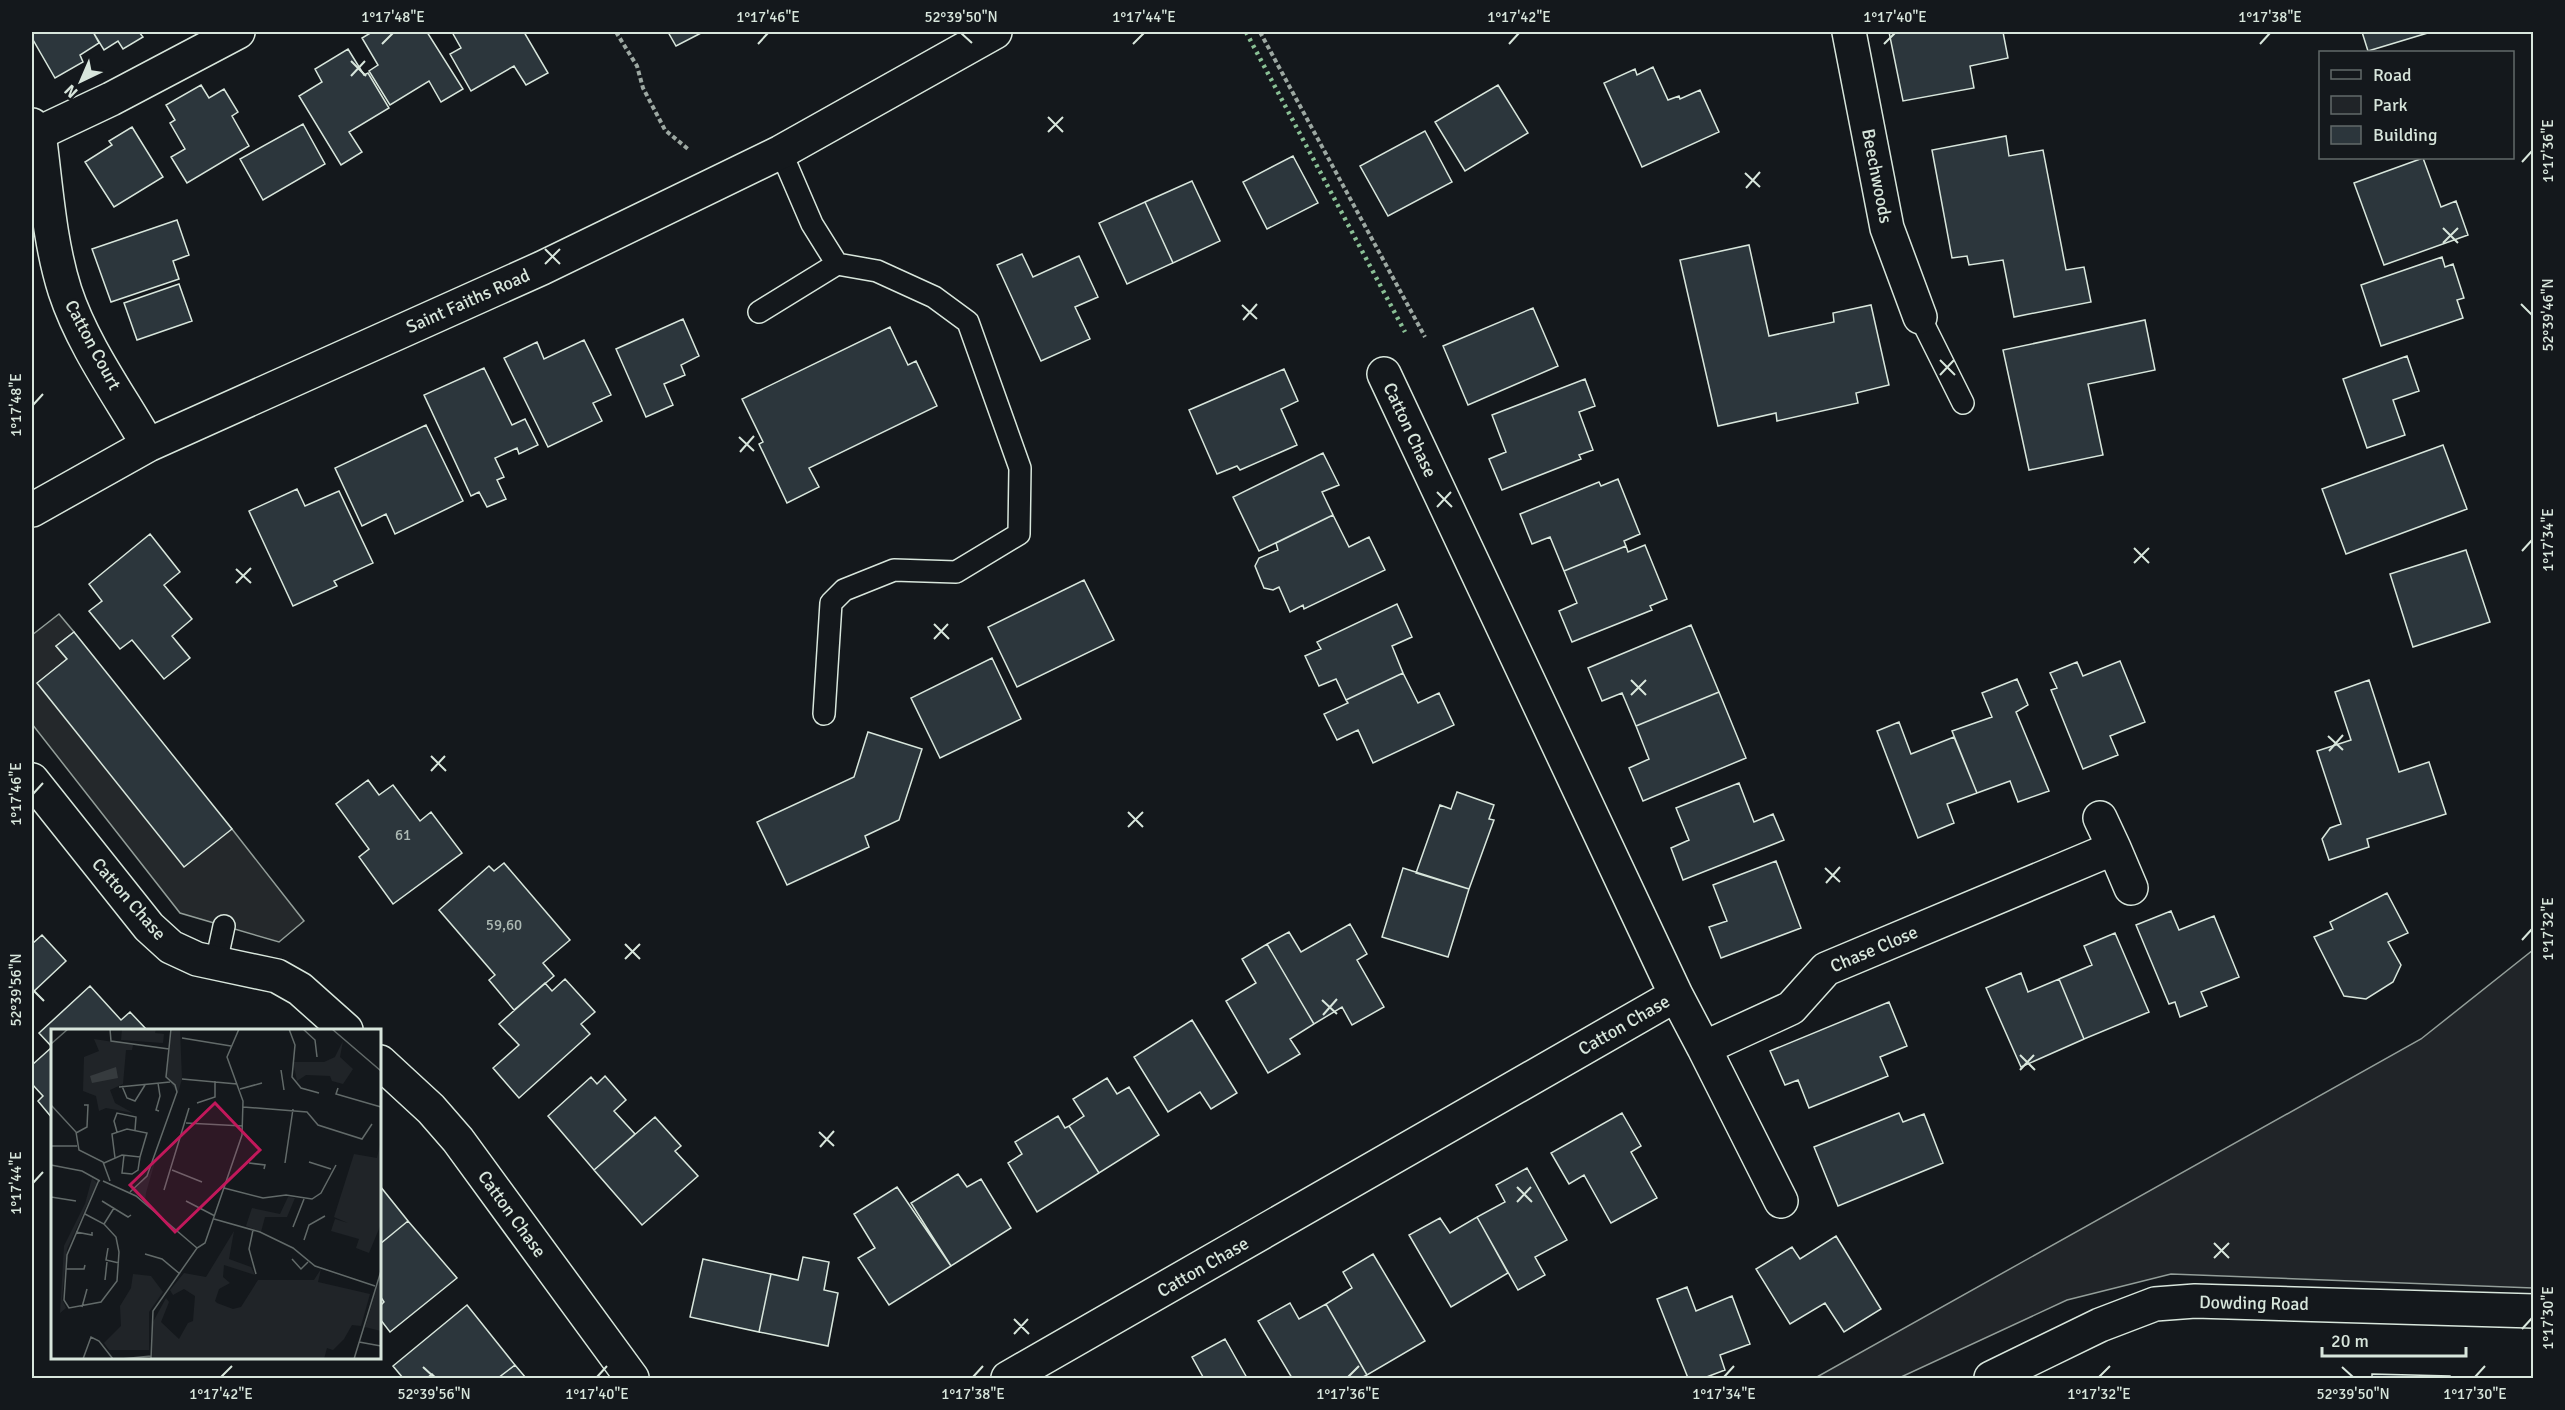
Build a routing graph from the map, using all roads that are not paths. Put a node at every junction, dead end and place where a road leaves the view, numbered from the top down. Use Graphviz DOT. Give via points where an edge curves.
graph roads {
  1 [pos="238,32"];
  2 [pos="994,32"];
  3 [pos="1849,32"];
  4 [pos="35,129"];
  5 [pos="781,152"];
  6 [pos="837,264"];
  7 [pos="759,312"];
  8 [pos="1920,317"];
  9 [pos="1384,374"];
  10 [pos="1963,403"];
  11 [pos="148,445"];
  12 [pos="32,510"];
  13 [pos="824,714"];
  14 [pos="32,780"];
  15 [pos="2100,818"];
  16 [pos="2114,848"];
  17 [pos="2131,888"];
  18 [pos="224,926"];
  19 [pos="216,963"];
  20 [pos="1676,995"];
  21 [pos="345,1029"];
  22 [pos="1704,1048"];
  23 [pos="381,1063"];
  24 [pos="1781,1201"];
  25 [pos="2534,1311"];
  26 [pos="632,1378"];
  27 [pos="1008,1378"];
  28 [pos="1991,1378"];
  1 -- 4 [label="street, Catton Court" via="100,105"];
  2 -- 5 [label="street, Saint Faiths Road"];
  3 -- 8 [label="street, Beechwoods" via="1887,228"];
  4 -- 11 [label="street, Catton Court" via="65,291 82,331"];
  5 -- 6 [label="lane" via="812,224"];
  5 -- 11 [label="street, Saint Faiths Road" via="542,268"];
  6 -- 7 [label="lane"];
  6 -- 13 [label="lane" via="877,271 934,297 968,322 1020,468 1019,534 956,572 894,570 844,590 831,603"];
  8 -- 10 [label="lane"];
  9 -- 20 [label="street, Catton Chase"];
  11 -- 12 [label="street, Saint Faiths Road"];
  14 -- 19 [label="street, Catton Chase" via="149,927 171,947"];
  15 -- 16 [label="street"];
  16 -- 17 [label="street"];
  16 -- 22 [label="street, Chase Close" via="1826,969 1791,1008"];
  18 -- 19 [label="lane"];
  19 -- 21 [label="street, Catton Chase" via="277,976 300,989"];
  20 -- 22 [label="street"];
  20 -- 27 [label="street, Catton Chase"];
  22 -- 24 [label="street"];
  23 -- 26 [label="street, Catton Chase" via="458,1140"];
  25 -- 28 [label="street, Dowding Road" via="2195,1301 2155,1304 2100,1325"];
}
